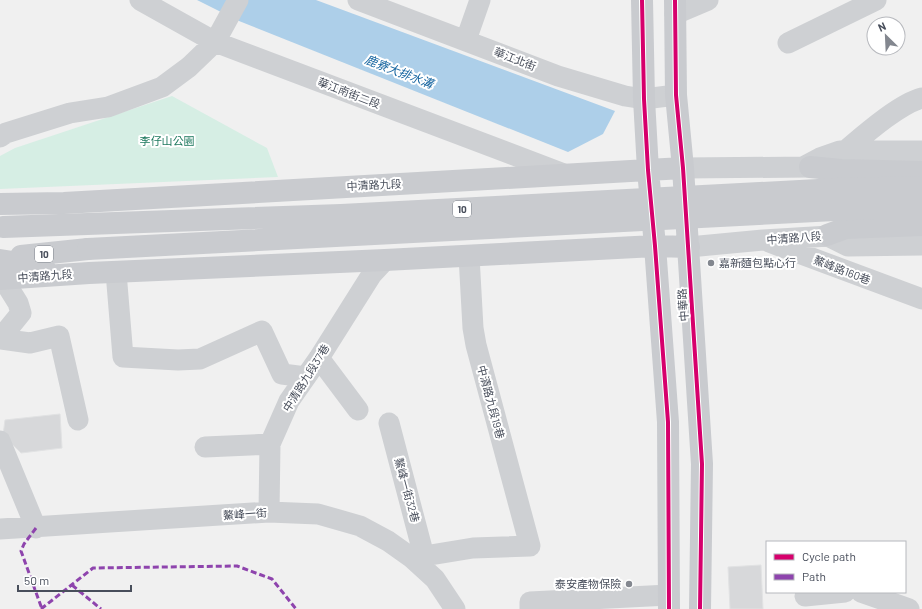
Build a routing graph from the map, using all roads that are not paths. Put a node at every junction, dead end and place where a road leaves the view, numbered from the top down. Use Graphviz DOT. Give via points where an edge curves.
graph roads {
  1 [pos="140,0"];
  2 [pos="238,0"];
  3 [pos="358,0"];
  4 [pos="480,0"];
  5 [pos="642,0"];
  6 [pos="708,0"];
  7 [pos="876,0"];
  8 [pos="675,7"];
  9 [pos="219,35"];
  10 [pos="466,40"];
  11 [pos="788,43"];
  12 [pos="676,94"];
  13 [pos="922,98"];
  14 [pos="644,99"];
  15 [pos="0,137"];
  16 [pos="845,151"];
  17 [pos="922,151"];
  18 [pos="922,162"];
  19 [pos="812,167"];
  20 [pos="684,168"];
  21 [pos="648,170"];
  22 [pos="922,172"];
  23 [pos="564,174"];
  24 [pos="922,187"];
  25 [pos="64,203"];
  26 [pos="0,204"];
  27 [pos="922,208"];
  28 [pos="1,224"];
  29 [pos="922,225"];
  30 [pos="922,233"];
  31 [pos="827,235"];
  32 [pos="763,240"];
  33 [pos="922,245"];
  34 [pos="655,246"];
  35 [pos="689,247"];
  36 [pos="469,256"];
  37 [pos="385,260"];
  38 [pos="1,270"];
  39 [pos="116,272"];
  40 [pos="922,299"];
  41 [pos="0,339"];
  42 [pos="319,358"];
  43 [pos="306,377"];
  44 [pos="358,410"];
  45 [pos="78,420"];
  46 [pos="389,423"];
  47 [pos="270,444"];
  48 [pos="204,447"];
  49 [pos="2,453"];
  50 [pos="269,512"];
  51 [pos="36,528"];
  52 [pos="0,530"];
  53 [pos="418,557"];
  54 [pos="835,593"];
  55 [pos="864,593"];
  56 [pos="805,596"];
  57 [pos="669,602"];
  58 [pos="455,609"];
  59 [pos="530,609"];
  60 [pos="700,609"];
  61 [pos="909,609"];
  1 -- 9 [label="street, 華江南街二段"];
  2 -- 9 [label="street"];
  3 -- 10 [label="street, 華江北街"];
  4 -- 10 [label="street"];
  5 -- 14 [label="main road"];
  6 -- 8 [label="street"];
  7 -- 11 [label="street"];
  8 -- 12 [label="main road, 中華路"];
  9 -- 15 [label="street" via="189,67 162,87 108,107 70,114"];
  9 -- 23 [label="street, 華江南街二段"];
  10 -- 14 [label="street, 華江北街" via="558,76 625,96"];
  12 -- 14 [label="street, 華江北街"];
  12 -- 20 [label="main road, 中華路"];
  13 -- 16 [label="street" via="893,114"];
  14 -- 21 [label="main road"];
  16 -- 17 [label="street"];
  16 -- 19 [label="street" via="820,158"];
  18 -- 19 [label="street" via="839,161"];
  19 -- 20 [label="street"];
  19 -- 22 [label="main road"];
  20 -- 21 [label="main road, 中清路九段"];
  20 -- 35 [label="main road, 中華路"];
  21 -- 23 [label="main road, 中清路九段"];
  21 -- 34 [label="main road"];
  23 -- 25 [label="main road, 中清路九段"];
  24 -- 28 [label="main road, 10, bridge" via="349,214"];
  25 -- 26 [label="main road, 中清路九段"];
  25 -- 28 [label="main road, 中清路九段"];
  27 -- 38 [label="main road, 中清路九段 / 10, bridge" via="874,208 88,249"];
  29 -- 31 [label="main road" via="846,228"];
  30 -- 31 [label="street"];
  31 -- 32 [label="street, 中清路八段"];
  31 -- 33 [label="street, 中清路八段" via="848,246"];
  32 -- 35 [label="street, 中清路八段"];
  32 -- 40 [label="street, 鰲峰路160巷"];
  34 -- 35 [label="main road, 中清路九段"];
  34 -- 36 [label="main road, 中清路九段"];
  34 -- 57 [label="main road" via="668,422"];
  35 -- 60 [label="main road, 中華路" via="702,464"];
  36 -- 37 [label="main road, 中清路九段"];
  36 -- 53 [label="street, 中清路九段19巷" via="476,345 530,546 473,548"];
  37 -- 39 [label="main road, 中清路九段"];
  37 -- 42 [label="street, 中清路九段37巷" via="372,274"];
  38 -- 39 [label="main road, 中清路九段"];
  38 -- 41 [label="street" via="21,313"];
  39 -- 43 [label="street" via="123,357 200,359 262,331 282,374"];
  41 -- 45 [label="street" via="30,343 59,336"];
  42 -- 43 [label="street, 中清路九段37巷"];
  42 -- 44 [label="street"];
  43 -- 47 [label="street, 中清路九段37巷" via="289,401"];
  46 -- 53 [label="street, 鰲峰一街32巷"];
  47 -- 48 [label="street"];
  47 -- 50 [label="street, 中清路九段37巷"];
  49 -- 51 [label="street"];
  50 -- 51 [label="street, 鰲峰一街"];
  50 -- 53 [label="street, 鰲峰一街" via="318,514 360,526"];
  51 -- 52 [label="street, 鰲峰一街"];
  53 -- 58 [label="street, 鰲峰一街"];
  54 -- 56 [label="street"];
  55 -- 61 [label="street"];
  57 -- 59 [label="street" via="530,602"];
}
